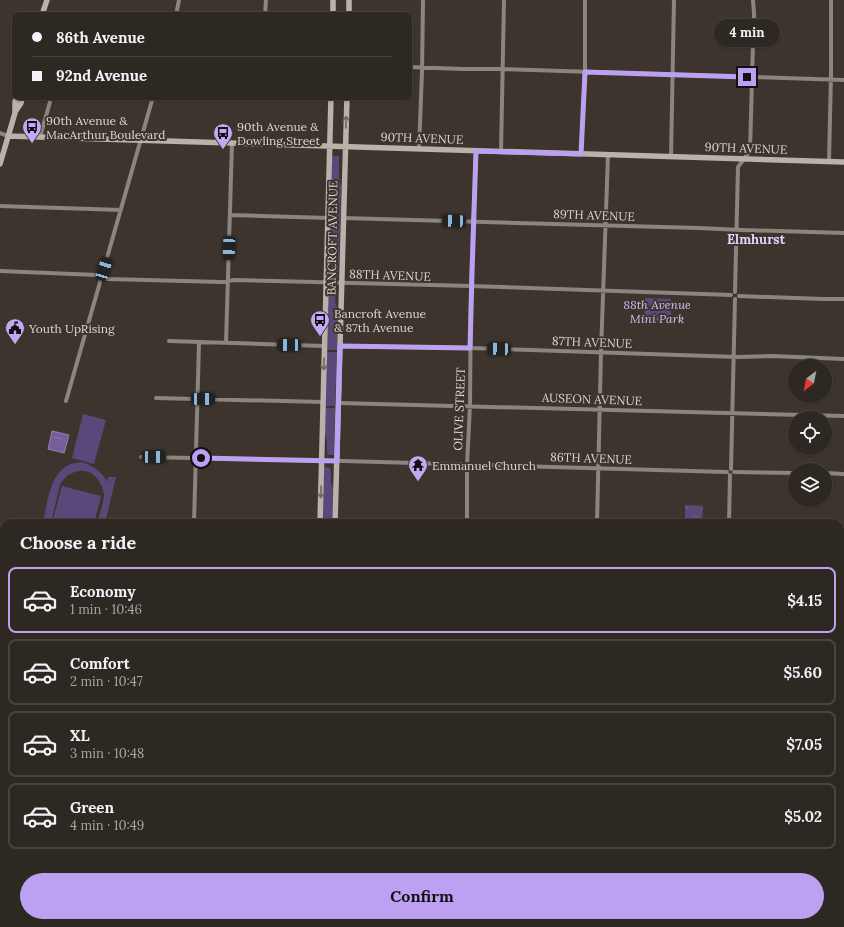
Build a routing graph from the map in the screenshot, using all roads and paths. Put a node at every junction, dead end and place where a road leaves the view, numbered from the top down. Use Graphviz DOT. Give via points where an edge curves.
graph roads {
  1 [pos="47,0"];
  2 [pos="179,0"];
  3 [pos="266,0"];
  4 [pos="333,0"];
  5 [pos="349,0"];
  6 [pos="423,0"];
  7 [pos="504,0"];
  8 [pos="585,0"];
  9 [pos="674,0"];
  10 [pos="753,0"];
  11 [pos="831,0"];
  12 [pos="43,12"];
  13 [pos="177,12"];
  14 [pos="265,12"];
  15 [pos="333,12"];
  16 [pos="349,12"];
  17 [pos="412,66"];
  18 [pos="422,67"];
  19 [pos="503,69"];
  20 [pos="585,72"];
  21 [pos="673,74"];
  22 [pos="752,77"];
  23 [pos="831,80"];
  24 [pos="844,80"];
  25 [pos="16,100"];
  26 [pos="22,100"];
  27 [pos="50,100"];
  28 [pos="152,100"];
  29 [pos="331,100"];
  30 [pos="346,100"];
  31 [pos="15,113"];
  32 [pos="0,133"];
  33 [pos="8,136"];
  34 [pos="40,137"];
  35 [pos="141,141"];
  36 [pos="232,143"];
  37 [pos="330,146"];
  38 [pos="345,147"];
  39 [pos="419,149"];
  40 [pos="476,151"];
  41 [pos="501,152"];
  42 [pos="581,154"];
  43 [pos="608,155"];
  44 [pos="671,157"];
  45 [pos="744,159"];
  46 [pos="829,162"];
  47 [pos="844,162"];
  48 [pos="0,164"];
  49 [pos="0,206"];
  50 [pos="121,210"];
  51 [pos="230,215"];
  52 [pos="328,218"];
  53 [pos="343,218"];
  54 [pos="474,221"];
  55 [pos="604,226"];
  56 [pos="737,230"];
  57 [pos="844,232"];
  58 [pos="0,271"];
  59 [pos="102,277"];
  60 [pos="228,282"];
  61 [pos="326,283"];
  62 [pos="342,284"];
  63 [pos="471,286"];
  64 [pos="603,290"];
  65 [pos="735,296"];
  66 [pos="844,299"];
  67 [pos="169,341"];
  68 [pos="199,343"];
  69 [pos="226,343"];
  70 [pos="324,346"];
  71 [pos="340,346"];
  72 [pos="470,348"];
  73 [pos="601,352"];
  74 [pos="734,357"];
  75 [pos="844,359"];
  76 [pos="156,398"];
  77 [pos="197,399"];
  78 [pos="66,401"];
  79 [pos="323,402"];
  80 [pos="339,403"];
  81 [pos="470,405"];
  82 [pos="600,410"];
  83 [pos="732,413"];
  84 [pos="844,416"];
  85 [pos="141,456"];
  86 [pos="196,458"];
  87 [pos="322,460"];
  88 [pos="337,461"];
  89 [pos="467,465"];
  90 [pos="599,469"];
  91 [pos="731,472"];
  92 [pos="788,473"];
  93 [pos="832,473"];
  94 [pos="844,474"];
  95 [pos="194,519"];
  96 [pos="320,519"];
  97 [pos="335,519"];
  98 [pos="467,519"];
  99 [pos="597,519"];
  100 [pos="729,519"];
  1 -- 12 [label="main road"];
  2 -- 13 [label="street"];
  3 -- 14 [label="street"];
  4 -- 15 [label="main road"];
  5 -- 16 [label="main road"];
  6 -- 18 [label="street"];
  7 -- 19 [label="street"];
  8 -- 20 [label="street"];
  9 -- 21 [label="street"];
  10 -- 22 [label="street"];
  11 -- 23 [label="street"];
  17 -- 18 [label="street"];
  18 -- 19 [label="street"];
  18 -- 39 [label="street"];
  19 -- 20 [label="street"];
  19 -- 41 [label="street"];
  20 -- 21 [label="street"];
  20 -- 42 [label="street"];
  21 -- 22 [label="street"];
  21 -- 44 [label="street"];
  22 -- 23 [label="street"];
  22 -- 45 [label="street" via="750,151"];
  23 -- 24 [label="street"];
  23 -- 46 [label="street"];
  25 -- 31 [label="main road"];
  26 -- 31 [label="main road"];
  27 -- 34 [label="street"];
  28 -- 35 [label="street"];
  29 -- 37 [label="main road, BANCROFT AVENUE"];
  38 -- 30 [label="main road, BANCROFT AVENUE, one-way"];
  31 -- 33 [label="main road"];
  32 -- 33 [label="street, 90TH AVENUE"];
  33 -- 34 [label="main road, 90TH AVENUE"];
  33 -- 48 [label="main road"];
  34 -- 35 [label="main road, 90TH AVENUE"];
  35 -- 36 [label="main road, 90TH AVENUE"];
  35 -- 50 [label="street"];
  36 -- 37 [label="main road, 90TH AVENUE"];
  36 -- 51 [label="street"];
  37 -- 38 [label="main road, 90TH AVENUE"];
  37 -- 52 [label="main road, BANCROFT AVENUE"];
  38 -- 39 [label="main road, 90TH AVENUE"];
  38 -- 53 [label="main road, BANCROFT AVENUE"];
  39 -- 40 [label="main road, 90TH AVENUE"];
  40 -- 41 [label="main road, 90TH AVENUE"];
  40 -- 54 [label="street, OLIVE STREET"];
  41 -- 42 [label="main road, 90TH AVENUE"];
  42 -- 43 [label="main road, 90TH AVENUE"];
  43 -- 44 [label="main road, 90TH AVENUE"];
  43 -- 55 [label="street"];
  44 -- 45 [label="main road, 90TH AVENUE"];
  45 -- 46 [label="main road, 90TH AVENUE"];
  45 -- 56 [label="street" via="738,167"];
  46 -- 47 [label="main road, 90TH AVENUE"];
  49 -- 50 [label="street"];
  50 -- 59 [label="street"];
  51 -- 52 [label="street"];
  51 -- 60 [label="street"];
  52 -- 61 [label="main road, BANCROFT AVENUE"];
  53 -- 54 [label="street, 89TH AVENUE"];
  53 -- 62 [label="main road, BANCROFT AVENUE"];
  54 -- 55 [label="street, 89TH AVENUE"];
  54 -- 63 [label="street, OLIVE STREET"];
  55 -- 56 [label="street, 89TH AVENUE"];
  55 -- 64 [label="street"];
  56 -- 57 [label="street, 89TH AVENUE"];
  56 -- 65 [label="street"];
  58 -- 59 [label="street, 88TH AVENUE"];
  59 -- 60 [label="street, 88TH AVENUE"];
  59 -- 78 [label="street"];
  60 -- 61 [label="street, 88TH AVENUE" via="234,280"];
  60 -- 69 [label="street"];
  61 -- 62 [label="street, 88TH AVENUE"];
  61 -- 70 [label="main road, BANCROFT AVENUE"];
  62 -- 63 [label="street, 88TH AVENUE"];
  62 -- 71 [label="main road, BANCROFT AVENUE"];
  63 -- 64 [label="street, 88TH AVENUE"];
  63 -- 72 [label="street, OLIVE STREET"];
  64 -- 65 [label="street, 88TH AVENUE"];
  64 -- 73 [label="street"];
  65 -- 66 [label="street, 88TH AVENUE"];
  65 -- 74 [label="street"];
  67 -- 68 [label="street"];
  68 -- 69 [label="street"];
  68 -- 77 [label="street"];
  69 -- 70 [label="street"];
  70 -- 79 [label="main road, BANCROFT AVENUE, one-way"];
  71 -- 72 [label="street, 87TH AVENUE"];
  71 -- 80 [label="main road, BANCROFT AVENUE"];
  72 -- 73 [label="street, 87TH AVENUE"];
  72 -- 81 [label="street, OLIVE STREET"];
  73 -- 74 [label="street, 87TH AVENUE"];
  73 -- 82 [label="street"];
  74 -- 75 [label="street, 87TH AVENUE"];
  74 -- 83 [label="street"];
  76 -- 77 [label="street"];
  77 -- 79 [label="street"];
  77 -- 86 [label="street"];
  79 -- 87 [label="main road, BANCROFT AVENUE"];
  80 -- 81 [label="street, AUSEON AVENUE"];
  80 -- 88 [label="main road, BANCROFT AVENUE"];
  81 -- 82 [label="street, AUSEON AVENUE"];
  81 -- 89 [label="street, OLIVE STREET"];
  82 -- 83 [label="street, AUSEON AVENUE"];
  82 -- 90 [label="street"];
  83 -- 84 [label="street, AUSEON AVENUE"];
  83 -- 91 [label="street"];
  85 -- 86 [label="street, 86TH AVENUE"];
  86 -- 87 [label="street, 86TH AVENUE"];
  86 -- 95 [label="street"];
  87 -- 88 [label="street, 86TH AVENUE"];
  87 -- 96 [label="main road, BANCROFT AVENUE, one-way"];
  88 -- 89 [label="street, 86TH AVENUE"];
  88 -- 97 [label="main road, BANCROFT AVENUE"];
  89 -- 90 [label="street, 86TH AVENUE"];
  89 -- 98 [label="street, OLIVE STREET"];
  90 -- 91 [label="street, 86TH AVENUE"];
  90 -- 99 [label="street"];
  91 -- 92 [label="street, 86TH AVENUE"];
  91 -- 100 [label="street"];
  93 -- 94 [label="street"];
}
